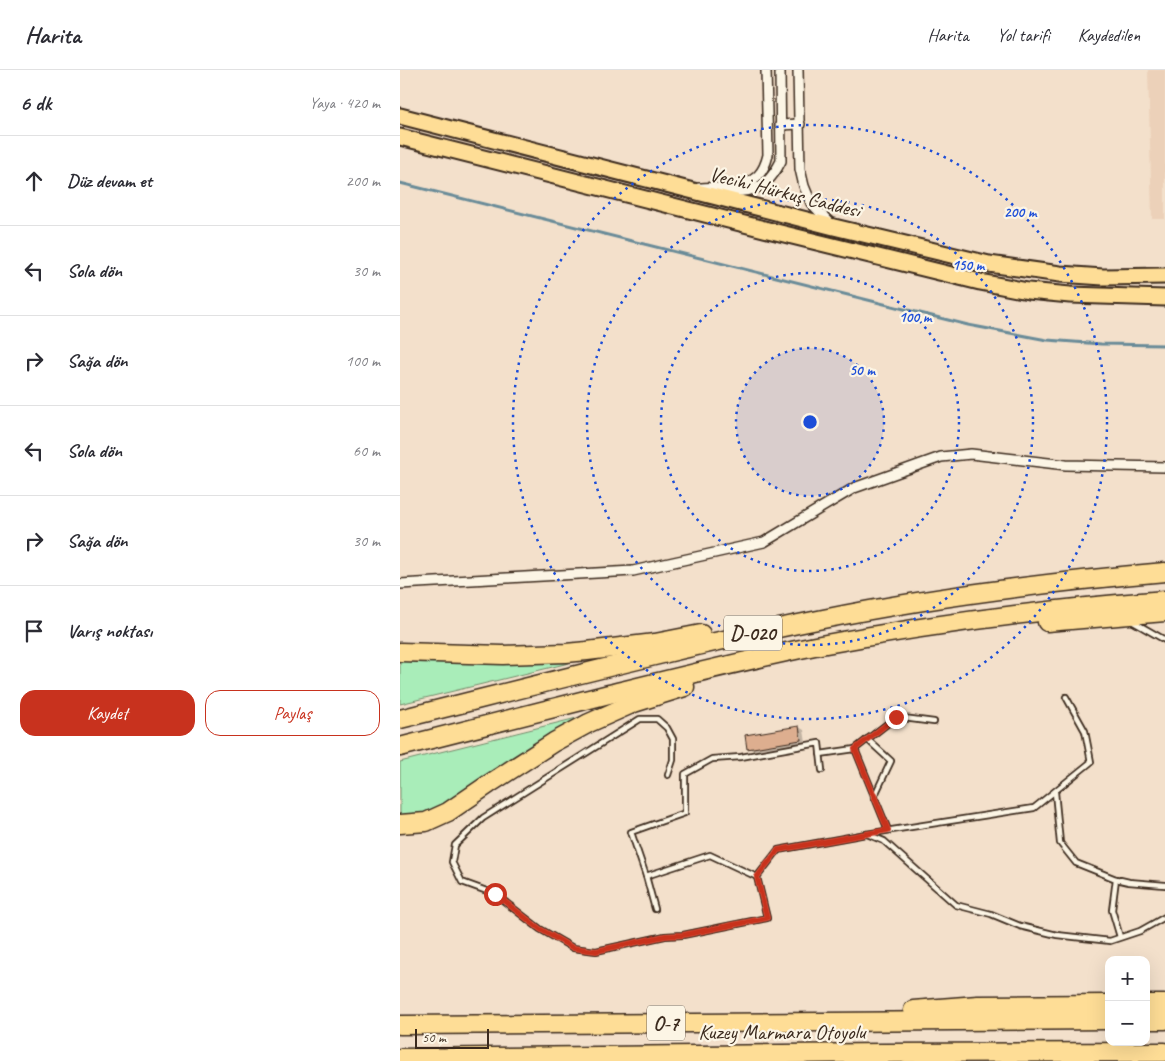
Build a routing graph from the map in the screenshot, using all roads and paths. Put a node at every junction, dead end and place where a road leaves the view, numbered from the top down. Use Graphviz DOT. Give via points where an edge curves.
graph roads {
  1 [pos="766,70"];
  2 [pos="780,70"];
  3 [pos="798,70"];
  4 [pos="400,116"];
  5 [pos="800,124"];
  6 [pos="780,125"];
  7 [pos="400,137"];
  8 [pos="688,189"];
  9 [pos="735,191"];
  10 [pos="834,227"];
  11 [pos="1165,276"];
  12 [pos="1165,298"];
  13 [pos="1165,467"];
  14 [pos="1165,571"];
  15 [pos="400,584"];
  16 [pos="946,598"];
  17 [pos="1165,600"];
  18 [pos="1165,612"];
  19 [pos="1122,616"];
  20 [pos="890,633"];
  21 [pos="1165,640"];
  22 [pos="814,647"];
  23 [pos="400,652"];
  24 [pos="1066,697"];
  25 [pos="400,719"];
  26 [pos="934,722"];
  27 [pos="868,739"];
  28 [pos="400,746"];
  29 [pos="855,749"];
  30 [pos="820,754"];
  31 [pos="822,770"];
  32 [pos="668,775"];
  33 [pos="1055,792"];
  34 [pos="874,797"];
  35 [pos="400,824"];
  36 [pos="888,830"];
  37 [pos="866,834"];
  38 [pos="646,876"];
  39 [pos="757,877"];
  40 [pos="1116,879"];
  41 [pos="1165,885"];
  42 [pos="655,909"];
  43 [pos="1165,917"];
  44 [pos="1120,938"];
  45 [pos="1105,1004"];
  46 [pos="1150,1004"];
  47 [pos="1165,1004"];
  48 [pos="1105,1020"];
  49 [pos="1150,1020"];
  50 [pos="1165,1020"];
  51 [pos="856,1021"];
  52 [pos="400,1025"];
  53 [pos="1165,1052"];
  54 [pos="882,1053"];
  55 [pos="400,1058"];
  56 [pos="946,1061"];
  1 -- 9 [label="street" via="768,155 759,175"];
  2 -- 6 [label="street"];
  3 -- 5 [label="street"];
  4 -- 8 [label="main road, Vecihi Hürkuş Caddesi"];
  5 -- 6 [label="street"];
  5 -- 10 [label="street" via="800,169 804,186 811,203"];
  6 -- 9 [label="street" via="781,160 776,171 768,182 756,188"];
  7 -- 12 [label="main road, Vecihi Hürkuş Caddesi" via="980,282 1070,296"];
  8 -- 9 [label="street" via="716,187"];
  8 -- 10 [label="main road, Vecihi Hürkuş Caddesi"];
  10 -- 11 [label="main road, Vecihi Hürkuş Caddesi" via="1022,270 1094,276"];
  13 -- 15 [label="street" via="1066,465 971,454 941,457 854,488 764,542 633,572"];
  14 -- 16 [label="highway, D-020"];
  16 -- 23 [label="highway" via="889,600 816,610 655,643 587,651 503,655"];
  16 -- 25 [label="highway, D-020" via="775,628"];
  17 -- 20 [label="highway, D-020" via="994,617"];
  18 -- 19 [label="highway"];
  19 -- 20 [label="highway"];
  19 -- 21 [label="lane"];
  20 -- 22 [label="highway, D-020"];
  22 -- 28 [label="highway, D-020"];
  22 -- 35 [label="highway" via="754,669 634,703 554,742 448,812 426,822"];
  24 -- 33 [label="lane" via="1085,731 1091,762"];
  26 -- 27 [label="lane" via="896,717"];
  27 -- 29 [label="lane"];
  27 -- 34 [label="lane" via="891,761"];
  29 -- 30 [label="lane"];
  29 -- 34 [label="lane"];
  30 -- 31 [label="lane"];
  30 -- 38 [label="lane" via="819,743 712,759 685,774 685,813 631,832"];
  32 -- 39 [label="lane" via="673,760 670,733 657,719 640,719 482,818 455,845 452,862 462,882 495,894 540,929 573,948 596,951 767,918"];
  33 -- 36 [label="lane" via="1034,808"];
  33 -- 40 [label="lane" via="1060,843 1076,863"];
  34 -- 36 [label="lane"];
  36 -- 37 [label="lane"];
  37 -- 39 [label="lane" via="778,850"];
  37 -- 44 [label="lane" via="884,841 956,905 1057,935 1110,941"];
  38 -- 39 [label="lane" via="710,855"];
  38 -- 42 [label="lane"];
  40 -- 41 [label="lane"];
  40 -- 44 [label="lane" via="1112,910"];
  43 -- 44 [label="lane"];
  45 -- 51 [label="highway" via="978,1005 908,1011"];
  46 -- 47 [label="highway"];
  48 -- 51 [label="highway, Kuzey Marmara Otoyolu / O-7"];
  49 -- 50 [label="highway"];
  51 -- 52 [label="highway, Kuzey Marmara Otoyolu / O-7"];
  53 -- 54 [label="highway, Kuzey Marmara Otoyolu / O-7"];
  54 -- 55 [label="highway, Kuzey Marmara Otoyolu / O-7"];
  54 -- 56 [label="highway"];
}
